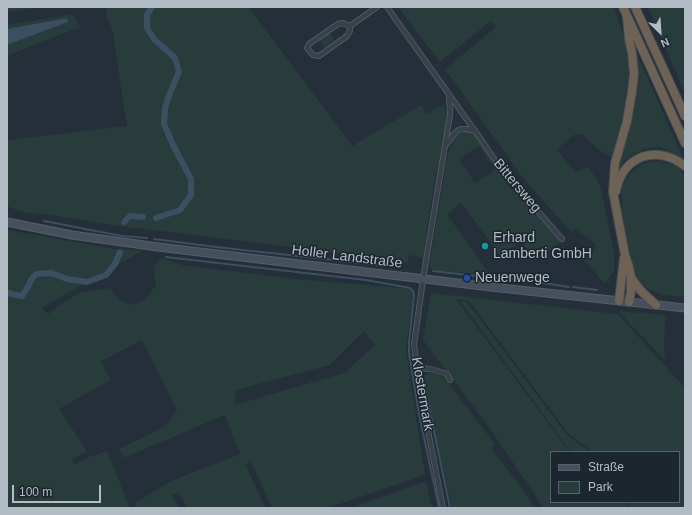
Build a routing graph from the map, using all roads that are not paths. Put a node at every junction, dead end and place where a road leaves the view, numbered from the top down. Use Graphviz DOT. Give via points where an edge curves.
graph roads {
  1 [pos="377,7"];
  2 [pos="387,7"];
  3 [pos="623,7"];
  4 [pos="635,7"];
  5 [pos="627,17"];
  6 [pos="350,26"];
  7 [pos="449,94"];
  8 [pos="685,116"];
  9 [pos="475,131"];
  10 [pos="685,143"];
  11 [pos="446,147"];
  12 [pos="685,166"];
  13 [pos="614,201"];
  14 [pos="7,222"];
  15 [pos="562,239"];
  16 [pos="625,255"];
  17 [pos="631,278"];
  18 [pos="423,279"];
  19 [pos="619,301"];
  20 [pos="629,302"];
  21 [pos="656,305"];
  22 [pos="685,308"];
  23 [pos="416,368"];
  24 [pos="450,380"];
  25 [pos="443,508"];
  1 -- 6 [label="street"];
  2 -- 7 [label="street, Bittersweg"];
  3 -- 5 [label="highway"];
  4 -- 8 [label="highway"];
  5 -- 10 [label="highway"];
  5 -- 13 [label="highway" via="634,74 627,121 615,163"];
  6 -- 6 [label="street" via="338,24 307,48 313,56 319,56 347,36"];
  7 -- 9 [label="street, Bittersweg"];
  7 -- 11 [label="street" via="450,115"];
  9 -- 11 [label="street" via="465,128 455,131"];
  9 -- 15 [label="street, Bittersweg" via="502,170"];
  11 -- 18 [label="street"];
  12 -- 13 [label="highway" via="673,158 660,154 635,160 620,177"];
  13 -- 16 [label="highway"];
  14 -- 18 [label="main road, Holler Landstraße" via="72,235 158,247"];
  16 -- 17 [label="highway"];
  16 -- 19 [label="highway"];
  17 -- 20 [label="highway"];
  17 -- 21 [label="highway"];
  18 -- 19 [label="main road, Holler Landstraße"];
  18 -- 23 [label="street, Klostermark" via="414,344"];
  19 -- 20 [label="main road, Holler Landstraße"];
  20 -- 21 [label="main road, Holler Landstraße"];
  21 -- 22 [label="main road, Holler Landstraße"];
  23 -- 24 [label="street" via="446,374"];
  23 -- 25 [label="street, Klostermark"];
}
